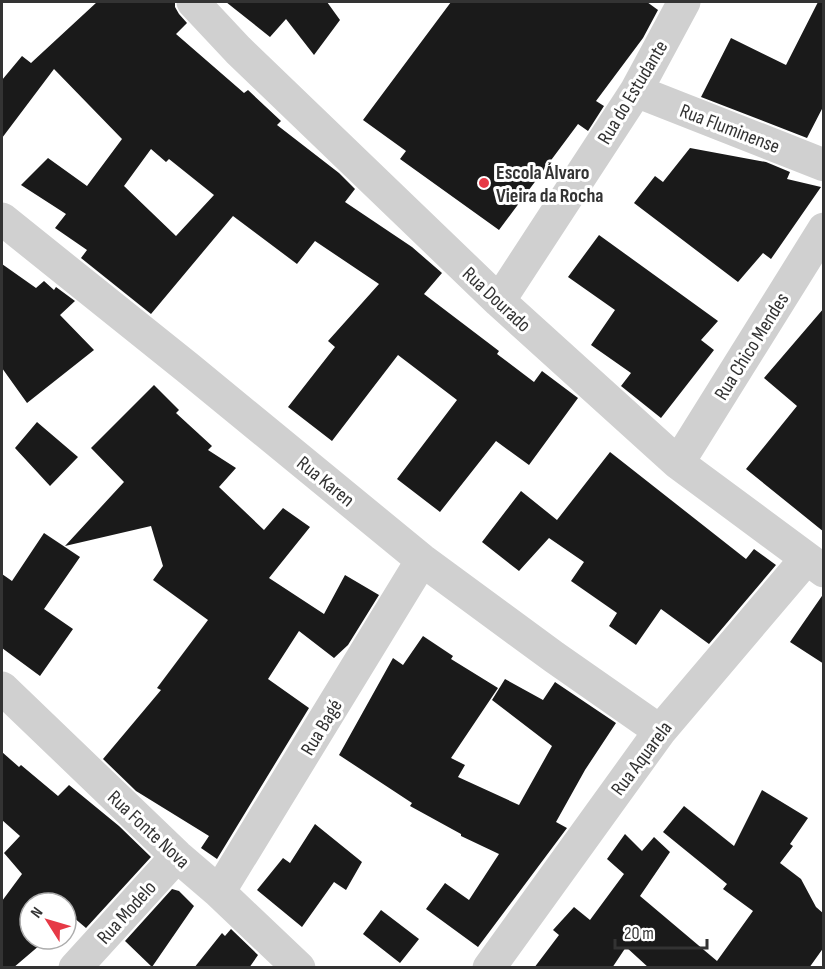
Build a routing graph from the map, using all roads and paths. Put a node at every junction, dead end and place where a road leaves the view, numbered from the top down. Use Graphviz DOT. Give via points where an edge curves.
graph roads {
  1 [pos="193,2"];
  2 [pos="684,2"];
  3 [pos="636,91"];
  4 [pos="824,165"];
  5 [pos="2,219"];
  6 [pos="824,229"];
  7 [pos="499,301"];
  8 [pos="678,463"];
  9 [pos="422,560"];
  10 [pos="815,565"];
  11 [pos="2,688"];
  12 [pos="660,731"];
  13 [pos="177,856"];
  14 [pos="219,892"];
  15 [pos="75,968"];
  16 [pos="299,968"];
  17 [pos="489,968"];
  1 -- 7 [label="street, Rua Dourado"];
  2 -- 3 [label="street, Rua do Estudante"];
  3 -- 4 [label="street, Rua Fluminense"];
  3 -- 7 [label="street, Rua do Estudante"];
  5 -- 9 [label="street, Rua Karen"];
  6 -- 8 [label="street, Rua Chico Mendes"];
  7 -- 8 [label="street, Rua Dourado"];
  8 -- 10 [label="street, Rua Dourado"];
  9 -- 12 [label="street, Rua Karen"];
  9 -- 14 [label="street, Rua Bagé"];
  10 -- 12 [label="street, Rua Aquarela"];
  11 -- 13 [label="street, Rua Fonte Nova"];
  12 -- 17 [label="street, Rua Aquarela"];
  13 -- 14 [label="street, Rua Fonte Nova"];
  13 -- 15 [label="street, Rua Modelo"];
  14 -- 16 [label="street, Rua Fonte Nova"];
}
